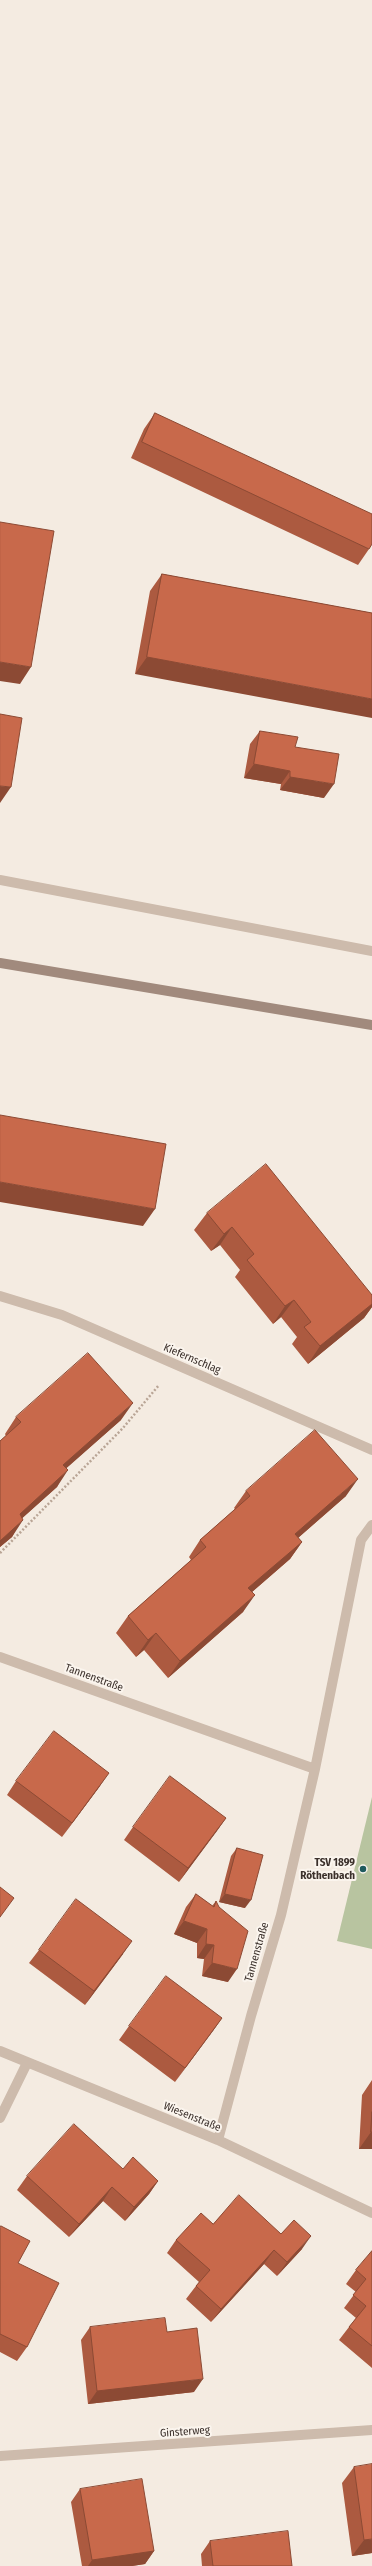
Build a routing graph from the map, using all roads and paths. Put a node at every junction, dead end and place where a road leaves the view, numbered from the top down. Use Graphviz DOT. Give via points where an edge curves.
graph roads {
  1 [pos="0,880"];
  2 [pos="372,951"];
  3 [pos="4,964"];
  4 [pos="372,1025"];
  5 [pos="0,1296"];
  6 [pos="177,1365"];
  7 [pos="372,1450"];
  8 [pos="372,1525"];
  9 [pos="0,1553"];
  10 [pos="0,1657"];
  11 [pos="315,1769"];
  12 [pos="0,2051"];
  13 [pos="26,2062"];
  14 [pos="0,2118"];
  15 [pos="218,2140"];
  16 [pos="372,2213"];
  17 [pos="372,2430"];
  18 [pos="0,2456"];
  1 -- 2 [label="street"];
  3 -- 4 [label="main road"];
  5 -- 6 [label="street, Kiefernschlag" via="62,1315"];
  6 -- 7 [label="street, Kiefernschlag"];
  6 -- 9 [label="path" via="123,1428"];
  8 -- 11 [label="street, Tannenstraße" via="361,1540"];
  10 -- 11 [label="street, Tannenstraße"];
  11 -- 15 [label="street, Tannenstraße" via="281,1915"];
  12 -- 13 [label="street, Wiesenstraße"];
  13 -- 14 [label="street"];
  13 -- 15 [label="street, Wiesenstraße"];
  15 -- 16 [label="street, Wiesenstraße"];
  17 -- 18 [label="street, Ginsterweg"];
}
